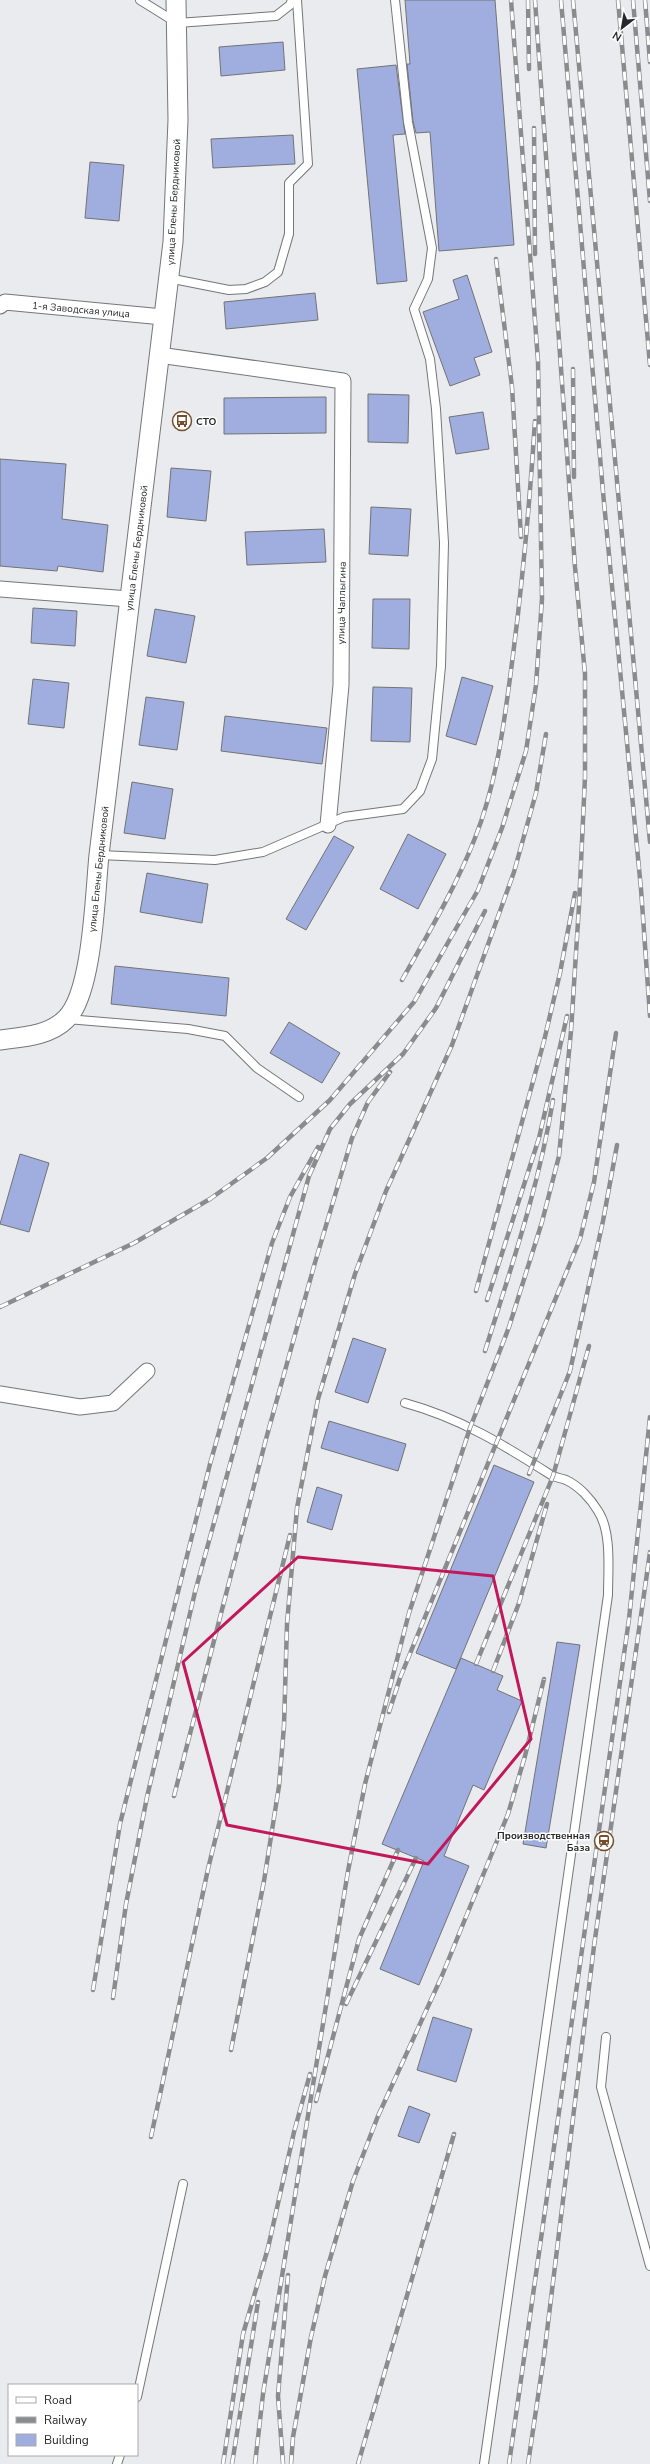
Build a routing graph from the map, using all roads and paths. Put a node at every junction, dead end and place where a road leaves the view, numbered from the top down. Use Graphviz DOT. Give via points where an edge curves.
graph roads {
  1 [pos="140,0"];
  2 [pos="176,0"];
  3 [pos="292,0"];
  4 [pos="297,0"];
  5 [pos="395,0"];
  6 [pos="177,23"];
  7 [pos="168,278"];
  8 [pos="0,306"];
  9 [pos="163,317"];
  10 [pos="159,355"];
  11 [pos="0,589"];
  12 [pos="129,599"];
  13 [pos="328,825"];
  14 [pos="99,855"];
  15 [pos="67,1019"];
  16 [pos="0,1040"];
  17 [pos="299,1097"];
  18 [pos="147,1371"];
  19 [pos="0,1394"];
  20 [pos="405,1403"];
  21 [pos="606,2037"];
  22 [pos="183,2184"];
  23 [pos="650,2266"];
  24 [pos="138,2392"];
  25 [pos="484,2464"];
  1 -- 6 [label="lane"];
  2 -- 6 [label="street, улица Елены Бердниковой"];
  3 -- 6 [label="lane" via="276,16"];
  4 -- 7 [label="lane" via="308,164 289,183 289,234 278,272 265,282 246,289 229,290"];
  5 -- 13 [label="lane" via="408,122 432,248 428,278 414,309 430,359 436,410 444,543 441,666 432,759 420,791 404,809 344,817"];
  6 -- 7 [label="street, улица Елены Бердниковой" via="178,120 173,242"];
  7 -- 9 [label="street, улица Елены Бердниковой"];
  8 -- 9 [label="street, 1-я Заводская улица" via="5,302"];
  9 -- 10 [label="street, улица Елены Бердниковой"];
  10 -- 12 [label="street, улица Елены Бердниковой"];
  10 -- 13 [label="street, улица Чаплыгина" via="343,381 340,685"];
  11 -- 12 [label="street"];
  12 -- 14 [label="street, улица Елены Бердниковой"];
  13 -- 14 [label="lane" via="263,852 215,860"];
  14 -- 15 [label="street, улица Елены Бердниковой" via="90,956 81,993"];
  15 -- 16 [label="street" via="40,1034"];
  15 -- 17 [label="lane" via="188,1029 225,1036 257,1068"];
  18 -- 19 [label="street" via="113,1403 80,1407"];
  20 -- 25 [label="lane" via="435,1411 470,1428 512,1449 553,1476 579,1488 599,1512 608,1543 608,1595"];
  21 -- 23 [label="lane" via="601,2087"];
  22 -- 24 [label="lane"];
}
